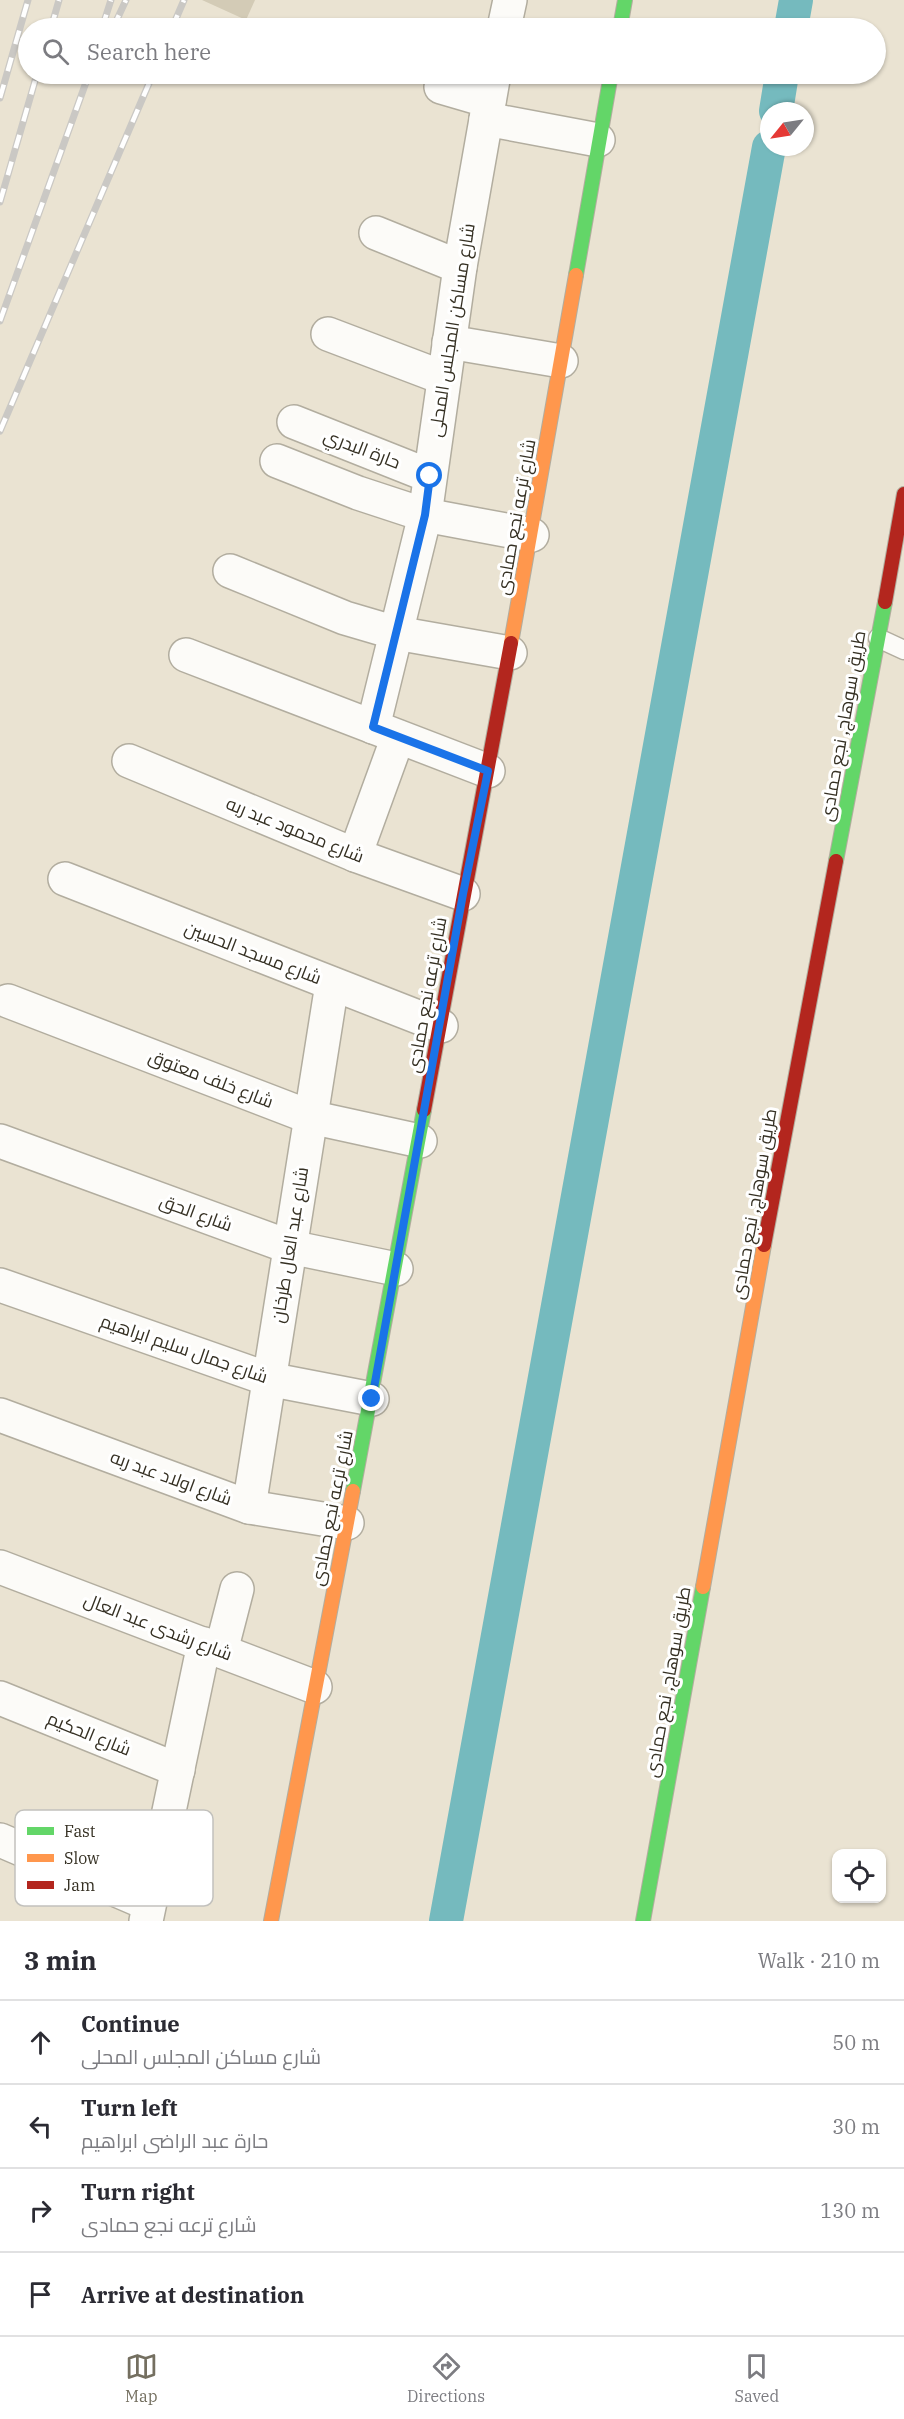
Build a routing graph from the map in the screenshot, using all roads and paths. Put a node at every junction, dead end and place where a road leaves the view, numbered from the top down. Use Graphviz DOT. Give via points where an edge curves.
graph roads {
  1 [pos="510,0"];
  2 [pos="625,0"];
  3 [pos="506,18"];
  4 [pos="622,18"];
  5 [pos="609,84"];
  6 [pos="441,87"];
  7 [pos="490,98"];
  8 [pos="598,140"];
  9 [pos="376,233"];
  10 [pos="460,267"];
  11 [pos="328,334"];
  12 [pos="449,342"];
  13 [pos="561,361"];
  14 [pos="444,378"];
  15 [pos="294,422"];
  16 [pos="277,461"];
  17 [pos="430,476"];
  18 [pos="904,494"];
  19 [pos="425,515"];
  20 [pos="531,535"];
  21 [pos="230,570"];
  22 [pos="396,633"];
  23 [pos="878,638"];
  24 [pos="904,650"];
  25 [pos="510,653"];
  26 [pos="186,655"];
  27 [pos="385,732"];
  28 [pos="129,761"];
  29 [pos="488,771"];
  30 [pos="355,855"];
  31 [pos="65,879"];
  32 [pos="463,894"];
  33 [pos="332,984"];
  34 [pos="8,1001"];
  35 [pos="441,1026"];
  36 [pos="310,1117"];
  37 [pos="0,1141"];
  38 [pos="420,1141"];
  39 [pos="290,1247"];
  40 [pos="396,1269"];
  41 [pos="0,1285"];
  42 [pos="268,1379"];
  43 [pos="372,1399"];
  44 [pos="0,1415"];
  45 [pos="249,1507"];
  46 [pos="347,1523"];
  47 [pos="0,1567"];
  48 [pos="237,1589"];
  49 [pos="212,1648"];
  50 [pos="315,1687"];
  51 [pos="0,1698"];
  52 [pos="178,1770"];
  53 [pos="170,1810"];
  54 [pos="0,1840"];
  55 [pos="15,1847"];
  56 [pos="271,1921"];
  57 [pos="643,1921"];
  1 -- 3 [label="street"];
  2 -- 4 [label="street"];
  5 -- 8 [label="street, شارع ترعه نجع حمادى"];
  6 -- 7 [label="street"];
  7 -- 8 [label="street"];
  7 -- 10 [label="street, شارع مساكن المجلس المحلى"];
  8 -- 13 [label="street, شارع ترعه نجع حمادى"];
  9 -- 10 [label="street"];
  10 -- 12 [label="street, شارع مساكن المجلس المحلى"];
  11 -- 14 [label="street"];
  12 -- 13 [label="street"];
  12 -- 14 [label="street, شارع مساكن المجلس المحلى"];
  13 -- 20 [label="street, شارع ترعه نجع حمادى"];
  14 -- 17 [label="street, شارع مساكن المجلس المحلى"];
  15 -- 17 [label="street, حارة البدري"];
  16 -- 19 [label="street"];
  17 -- 19 [label="street, شارع مساكن المجلس المحلى"];
  18 -- 23 [label="street, طريق سوهاج, نجع حمادى"];
  19 -- 20 [label="street"];
  19 -- 22 [label="street, شارع مساكن المجلس المحلى"];
  20 -- 25 [label="street, شارع ترعه نجع حمادى"];
  21 -- 22 [label="street" via="345,618"];
  22 -- 25 [label="street"];
  22 -- 27 [label="street, شارع مساكن المجلس المحلى"];
  23 -- 24 [label="lane"];
  23 -- 57 [label="street, طريق سوهاج, نجع حمادى"];
  25 -- 29 [label="street, شارع ترعه نجع حمادى"];
  26 -- 27 [label="street"];
  27 -- 29 [label="street"];
  27 -- 30 [label="street, شارع مساكن المجلس المحلى"];
  28 -- 30 [label="street, شارع محمود عبد ربه"];
  29 -- 32 [label="street, شارع ترعه نجع حمادى"];
  30 -- 32 [label="street, شارع محمود عبد ربه"];
  31 -- 33 [label="street, شارع مسجد الحسين"];
  32 -- 35 [label="street, شارع ترعه نجع حمادى"];
  33 -- 35 [label="street, شارع مسجد الحسين"];
  33 -- 36 [label="street, شارع عبد العال طرخان"];
  34 -- 36 [label="street, شارع خلف معتوق"];
  35 -- 38 [label="street, شارع ترعه نجع حمادى"];
  36 -- 38 [label="street, شارع خلف معتوق"];
  36 -- 39 [label="street, شارع عبد العال طرخان"];
  37 -- 39 [label="street, شارع الحق"];
  38 -- 40 [label="street, شارع ترعه نجع حمادى"];
  39 -- 40 [label="street, شارع الحق"];
  39 -- 42 [label="street, شارع عبد العال طرخان"];
  40 -- 43 [label="street, شارع ترعه نجع حمادى"];
  41 -- 42 [label="street, شارع جمال سليم ابراهيم"];
  42 -- 43 [label="street, شارع جمال سليم ابراهيم"];
  42 -- 45 [label="street, شارع عبد العال طرخان"];
  43 -- 46 [label="street, شارع ترعه نجع حمادى"];
  44 -- 45 [label="street, شارع اولاد عبد ربه"];
  45 -- 46 [label="street, شارع اولاد عبد ربه"];
  46 -- 50 [label="street, شارع ترعه نجع حمادى"];
  47 -- 49 [label="street, شارع رشدى عبد العال"];
  48 -- 49 [label="street"];
  49 -- 50 [label="street, شارع رشدى عبد العال"];
  49 -- 52 [label="street"];
  50 -- 56 [label="street, شارع ترعه نجع حمادى"];
  51 -- 52 [label="street, شارع الحكيم"];
  52 -- 53 [label="street"];
  54 -- 55 [label="street"];
}
